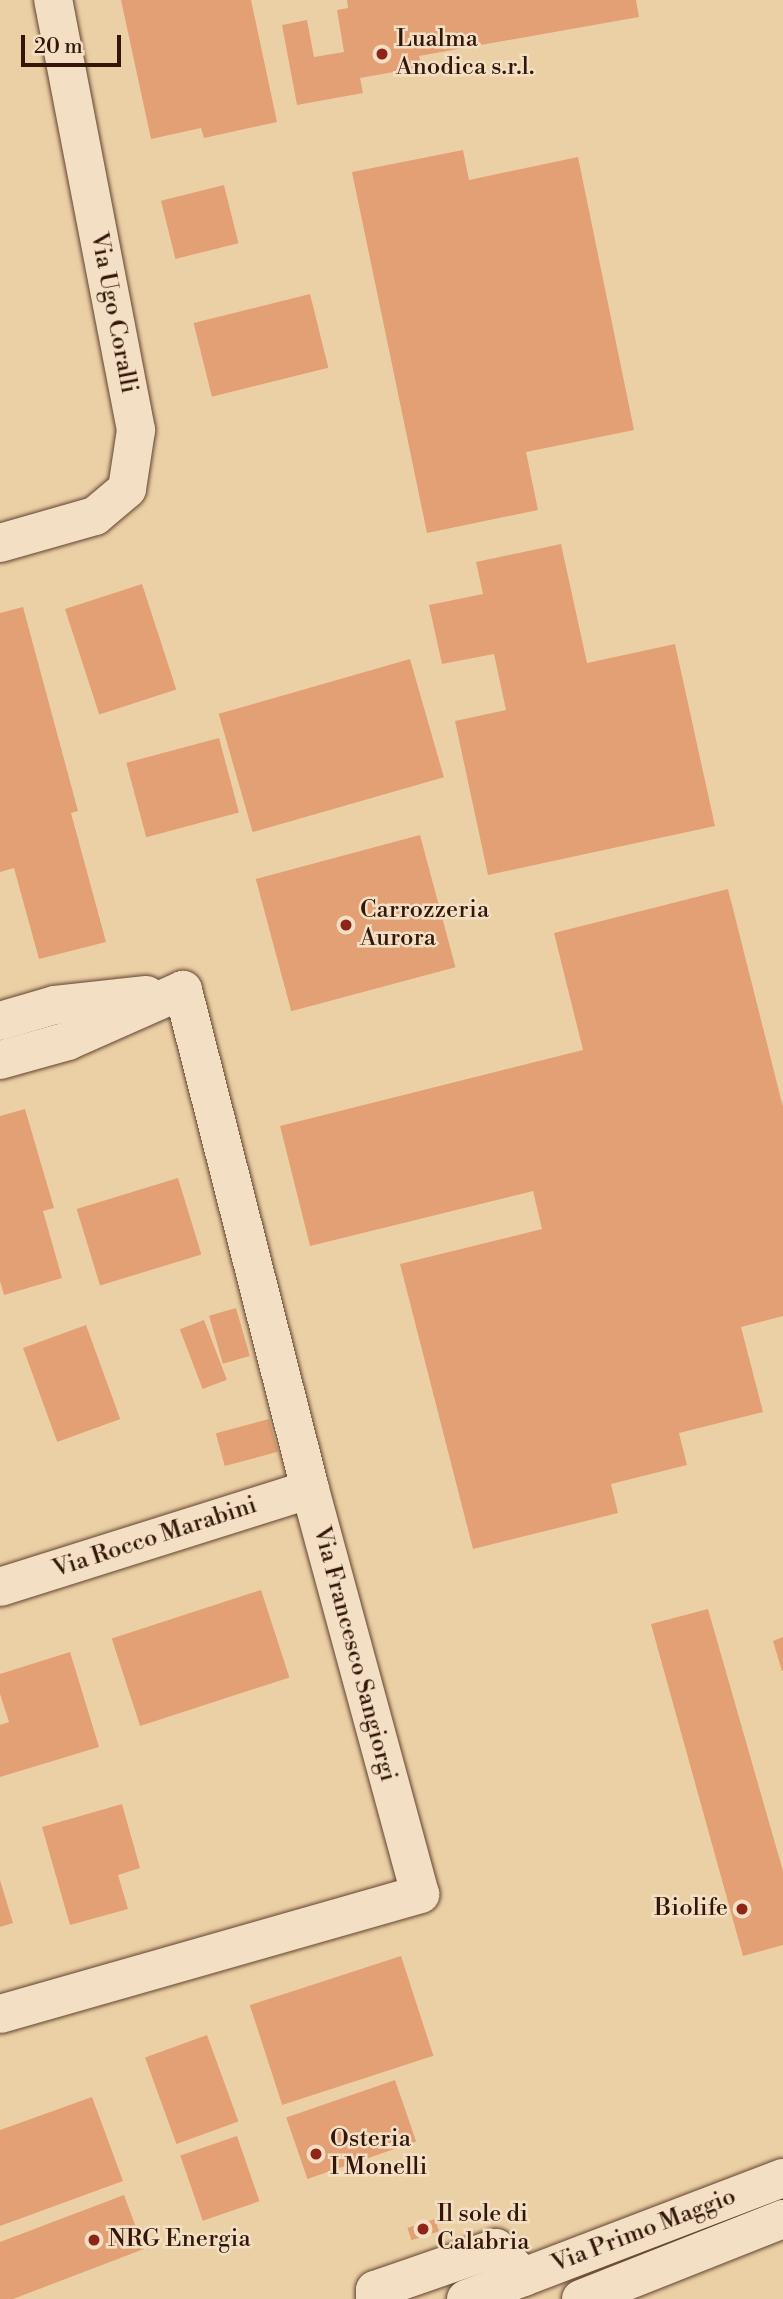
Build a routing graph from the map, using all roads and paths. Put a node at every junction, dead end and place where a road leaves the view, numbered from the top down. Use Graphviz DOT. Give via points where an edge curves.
graph roads {
  1 [pos="53,0"];
  2 [pos="0,543"];
  3 [pos="183,990"];
  4 [pos="0,1021"];
  5 [pos="0,1060"];
  6 [pos="310,1489"];
  7 [pos="0,1587"];
  8 [pos="0,2014"];
  9 [pos="783,2178"];
  10 [pos="783,2219"];
  11 [pos="523,2277"];
  12 [pos="374,2299"];
  13 [pos="466,2299"];
  14 [pos="581,2299"];
  1 -- 2 [label="street, Via Ugo Coralli" via="136,430 127,488 95,516"];
  3 -- 4 [label="street" via="55,1005"];
  3 -- 5 [label="street" via="68,1041"];
  3 -- 6 [label="street, Via Francesco Sangiorgi"];
  6 -- 7 [label="street, Via Rocco Marabini"];
  6 -- 8 [label="street, Via Francesco Sangiorgi" via="420,1894"];
  9 -- 11 [label="street, Via Primo Maggio"];
  10 -- 14 [label="street, Via Primo Maggio"];
  11 -- 12 [label="street" via="496,2248 375,2290"];
  11 -- 13 [label="street, Via Primo Maggio"];
}
